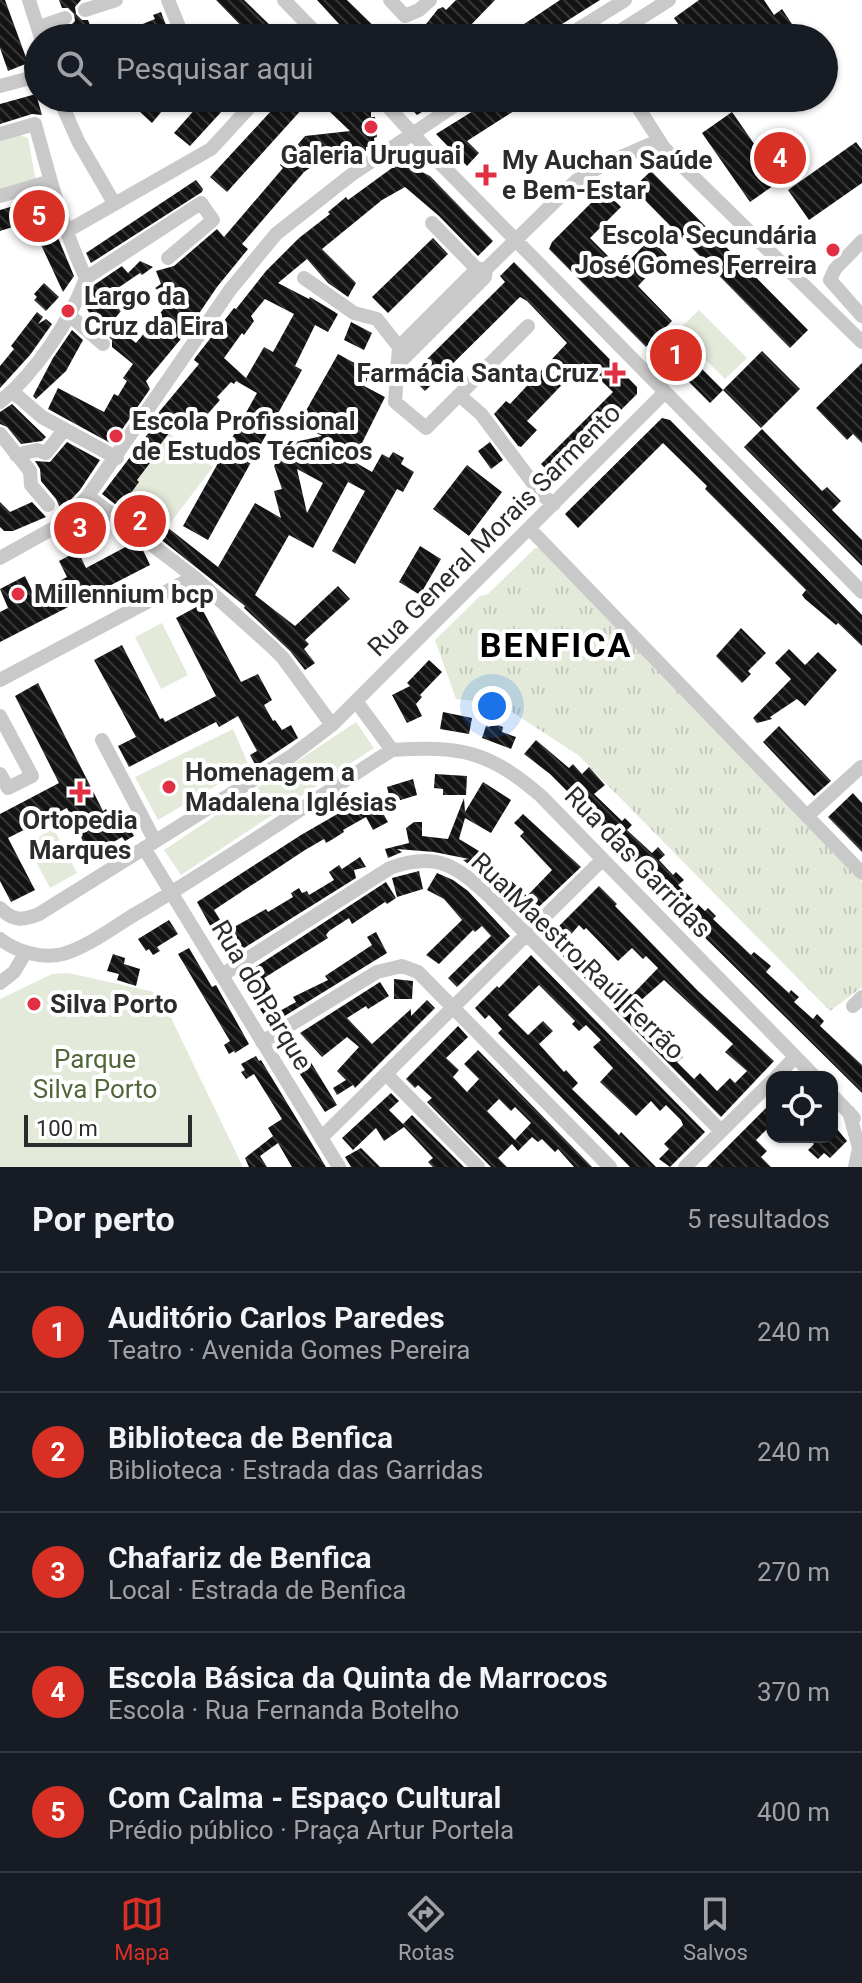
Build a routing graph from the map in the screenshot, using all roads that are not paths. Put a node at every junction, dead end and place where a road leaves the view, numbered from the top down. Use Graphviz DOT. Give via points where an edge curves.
graph roads {
  1 [pos="29,0"];
  2 [pos="116,0"];
  3 [pos="168,0"];
  4 [pos="284,0"];
  5 [pos="390,0"];
  6 [pos="430,0"];
  7 [pos="625,0"];
  8 [pos="669,0"];
  9 [pos="85,10"];
  10 [pos="65,18"];
  11 [pos="588,23"];
  12 [pos="37,24"];
  13 [pos="54,24"];
  14 [pos="178,24"];
  15 [pos="306,24"];
  16 [pos="631,24"];
  17 [pos="24,80"];
  18 [pos="0,86"];
  19 [pos="65,112"];
  20 [pos="245,112"];
  21 [pos="393,112"];
  22 [pos="445,112"];
  23 [pos="640,112"];
  24 [pos="0,134"];
  25 [pos="413,134"];
  26 [pos="658,141"];
  27 [pos="51,181"];
  28 [pos="0,196"];
  29 [pos="114,203"];
  30 [pos="432,223"];
  31 [pos="69,230"];
  32 [pos="515,240"];
  33 [pos="862,241"];
  34 [pos="168,258"];
  35 [pos="482,269"];
  36 [pos="86,278"];
  37 [pos="304,278"];
  38 [pos="68,314"];
  39 [pos="862,316"];
  40 [pos="528,326"];
  41 [pos="862,342"];
  42 [pos="103,344"];
  43 [pos="399,347"];
  44 [pos="397,365"];
  45 [pos="13,392"];
  46 [pos="665,392"];
  47 [pos="459,395"];
  48 [pos="0,402"];
  49 [pos="64,430"];
  50 [pos="0,434"];
  51 [pos="16,455"];
  52 [pos="117,458"];
  53 [pos="88,496"];
  54 [pos="554,504"];
  55 [pos="48,505"];
  56 [pos="529,528"];
  57 [pos="2,551"];
  58 [pos="194,577"];
  59 [pos="862,592"];
  60 [pos="0,680"];
  61 [pos="356,701"];
  62 [pos="0,716"];
  63 [pos="332,725"];
  64 [pos="102,740"];
  65 [pos="392,750"];
  66 [pos="861,767"];
  67 [pos="0,774"];
  68 [pos="807,816"];
  69 [pos="149,844"];
  70 [pos="602,860"];
  71 [pos="862,873"];
  72 [pos="171,892"];
  73 [pos="1,908"];
  74 [pos="527,934"];
  75 [pos="0,939"];
  76 [pos="26,952"];
  77 [pos="222,975"];
  78 [pos="0,983"];
  79 [pos="452,1008"];
  80 [pos="262,1042"];
  81 [pos="795,1057"];
  82 [pos="782,1071"];
  83 [pos="809,1071"];
  84 [pos="386,1074"];
  85 [pos="766,1087"];
  86 [pos="838,1100"];
  87 [pos="856,1115"];
  88 [pos="862,1127"];
  89 [pos="721,1131"];
  90 [pos="321,1138"];
  91 [pos="338,1167"];
  92 [pos="478,1167"];
  93 [pos="610,1167"];
  94 [pos="685,1167"];
  95 [pos="855,1167"];
  1 -- 12 [label="street"];
  2 -- 9 [label="street"];
  3 -- 14 [label="street"];
  4 -- 15 [label="street"];
  5 -- 6 [label="street" via="405,16"];
  7 -- 11 [label="street"];
  8 -- 16 [label="street"];
  10 -- 13 [label="street"];
  17 -- 18 [label="street"];
  19 -- 29 [label="street"];
  20 -- 29 [label="street" via="211,149"];
  21 -- 25 [label="street"];
  22 -- 25 [label="street"];
  23 -- 26 [label="street"];
  24 -- 27 [label="street" via="35,124"];
  25 -- 32 [label="street"];
  25 -- 52 [label="street" via="299,215 257,254"];
  26 -- 32 [label="street" via="577,180"];
  26 -- 41 [label="street"];
  27 -- 28 [label="street"];
  27 -- 31 [label="street"];
  29 -- 31 [label="street"];
  30 -- 35 [label="street"];
  31 -- 36 [label="street"];
  32 -- 35 [label="street"];
  32 -- 46 [label="street"];
  33 -- 39 [label="street" via="830,280"];
  34 -- 36 [label="street" via="213,220 201,203"];
  35 -- 43 [label="street"];
  35 -- 44 [label="street" via="485,277"];
  36 -- 38 [label="street"];
  37 -- 43 [label="street" via="354,313 377,319"];
  38 -- 42 [label="street"];
  38 -- 45 [label="street" via="41,360"];
  40 -- 47 [label="street"];
  43 -- 44 [label="street"];
  44 -- 47 [label="street" via="395,402 426,428"];
  45 -- 48 [label="street"];
  45 -- 49 [label="street"];
  46 -- 54 [label="street, Rua General Morais Sarmento"];
  46 -- 59 [label="street"];
  47 -- 54 [label="street" via="481,414"];
  49 -- 51 [label="street" via="46,453"];
  49 -- 52 [label="street"];
  50 -- 51 [label="street"];
  51 -- 55 [label="street"];
  52 -- 53 [label="street"];
  53 -- 57 [label="street" via="61,524"];
  53 -- 58 [label="street"];
  54 -- 56 [label="street, Rua General Morais Sarmento"];
  56 -- 61 [label="street, Rua General Morais Sarmento"];
  56 -- 68 [label="street"];
  58 -- 60 [label="street"];
  58 -- 63 [label="street" via="283,658"];
  61 -- 63 [label="street, Rua General Morais Sarmento"];
  61 -- 65 [label="street"];
  62 -- 67 [label="street" via="32,776 8,788"];
  63 -- 69 [label="street, Rua General Morais Sarmento"];
  64 -- 69 [label="street, Rua do Parque"];
  65 -- 70 [label="street, Rua das Garridas" via="462,750 489,759 541,796"];
  65 -- 72 [label="street"];
  66 -- 68 [label="street"];
  68 -- 71 [label="street"];
  69 -- 72 [label="street, Rua do Parque"];
  69 -- 73 [label="street, Rua General Morais Sarmento" via="39,914 16,919"];
  70 -- 74 [label="street"];
  70 -- 81 [label="street, Rua das Garridas"];
  72 -- 76 [label="street" via="71,951 51,956"];
  72 -- 77 [label="street, Rua do Parque"];
  74 -- 77 [label="street, Rua Maestro Raúl Ferrão" via="465,874 444,863 410,861 390,868"];
  74 -- 79 [label="street"];
  74 -- 89 [label="street, Rua Maestro Raúl Ferrão"];
  75 -- 76 [label="street"];
  76 -- 78 [label="street"];
  77 -- 80 [label="street, Rua do Parque"];
  79 -- 80 [label="street" via="418,972 390,967"];
  79 -- 84 [label="street"];
  79 -- 93 [label="street"];
  80 -- 90 [label="street, Rua do Parque"];
  81 -- 82 [label="street"];
  81 -- 83 [label="street, Rua das Garridas"];
  84 -- 90 [label="street"];
  84 -- 92 [label="street"];
  85 -- 89 [label="street"];
  86 -- 87 [label="street"];
  87 -- 88 [label="street"];
  87 -- 95 [label="street"];
  89 -- 94 [label="street"];
  90 -- 91 [label="street, Rua do Parque"];
}
